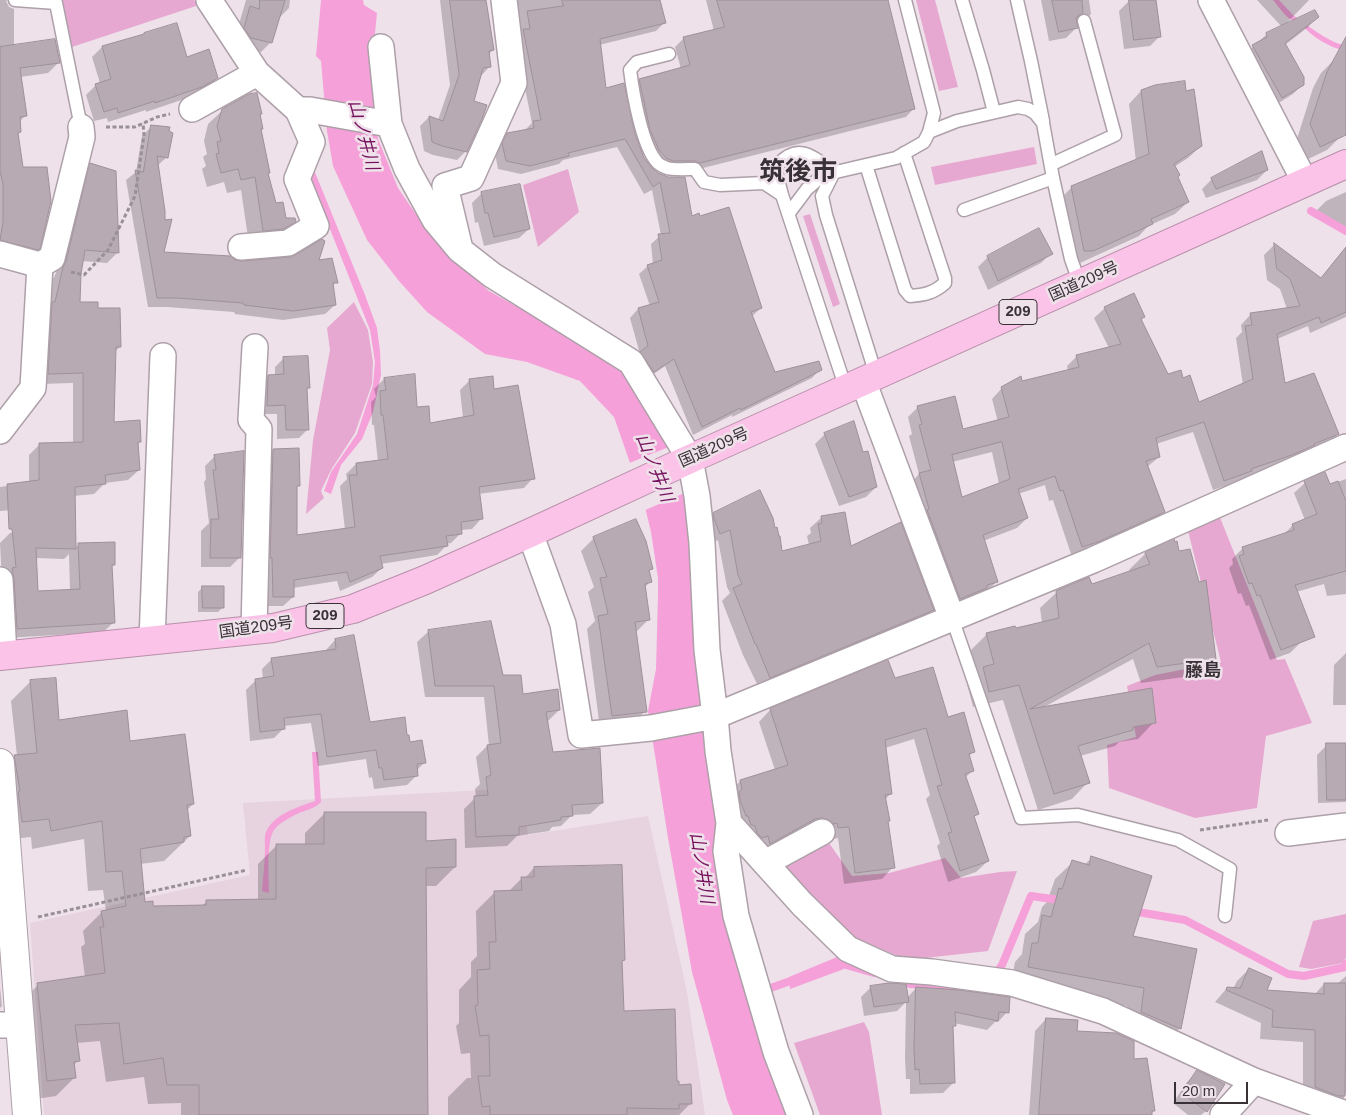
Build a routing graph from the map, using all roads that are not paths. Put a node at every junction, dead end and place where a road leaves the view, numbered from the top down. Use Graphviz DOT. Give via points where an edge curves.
graph roads {
  1 [pos="15,0"];
  2 [pos="210,0"];
  3 [pos="504,0"];
  4 [pos="905,0"];
  5 [pos="962,0"];
  6 [pos="1017,0"];
  7 [pos="1211,0"];
  8 [pos="1084,21"];
  9 [pos="381,47"];
  10 [pos="669,54"];
  11 [pos="257,73"];
  12 [pos="192,109"];
  13 [pos="304,110"];
  14 [pos="994,112"];
  15 [pos="1043,123"];
  16 [pos="389,124"];
  17 [pos="80,127"];
  18 [pos="930,132"];
  19 [pos="904,154"];
  20 [pos="1052,164"];
  21 [pos="1346,164"];
  22 [pos="866,165"];
  23 [pos="834,172"];
  24 [pos="1053,178"];
  25 [pos="1305,182"];
  26 [pos="782,194"];
  27 [pos="964,210"];
  28 [pos="789,213"];
  29 [pos="241,247"];
  30 [pos="460,250"];
  31 [pos="0,254"];
  32 [pos="40,265"];
  33 [pos="1080,284"];
  34 [pos="255,347"];
  35 [pos="163,356"];
  36 [pos="862,382"];
  37 [pos="0,431"];
  38 [pos="1346,447"];
  39 [pos="690,459"];
  40 [pos="530,533"];
  41 [pos="0,580"];
  42 [pos="952,618"];
  43 [pos="254,630"];
  44 [pos="152,640"];
  45 [pos="2,656"];
  46 [pos="712,717"];
  47 [pos="0,763"];
  48 [pos="729,823"];
  49 [pos="1280,826"];
  50 [pos="1346,826"];
  51 [pos="822,832"];
  52 [pos="765,863"];
  53 [pos="1225,916"];
  54 [pos="10,1025"];
  55 [pos="1254,1081"];
  56 [pos="1346,1114"];
  57 [pos="27,1115"];
  58 [pos="800,1115"];
  59 [pos="1223,1115"];
  1 -- 17 [label="lane" via="56,3"];
  2 -- 11 [label="street"];
  3 -- 30 [label="street" via="514,83 471,178 445,186"];
  4 -- 18 [label="lane" via="934,113"];
  5 -- 14 [label="lane"];
  6 -- 15 [label="lane"];
  7 -- 25 [label="street"];
  8 -- 20 [label="lane" via="1115,135"];
  9 -- 16 [label="street"];
  10 -- 26 [label="lane" via="637,62 630,70 646,145 658,163 669,169 695,169 704,182 720,185 764,182"];
  11 -- 12 [label="street"];
  11 -- 13 [label="street"];
  13 -- 16 [label="street"];
  13 -- 29 [label="street" via="312,142 297,179 316,226 288,243"];
  14 -- 15 [label="lane" via="1018,107 1028,109"];
  14 -- 18 [label="lane"];
  15 -- 20 [label="lane"];
  16 -- 30 [label="street" via="406,169 435,220"];
  17 -- 32 [label="street" via="82,136 52,258"];
  18 -- 19 [label="lane" via="924,142"];
  19 -- 22 [label="lane"];
  19 -- 22 [label="lane" via="945,278 945,283 937,291 920,296 910,296 906,290"];
  20 -- 24 [label="lane"];
  21 -- 25 [label="highway, 国道209号 / 209"];
  22 -- 23 [label="lane"];
  23 -- 26 [label="lane" via="812,156 797,152 790,154 777,166"];
  23 -- 28 [label="lane" via="816,180"];
  23 -- 36 [label="lane" via="822,196"];
  24 -- 27 [label="lane"];
  24 -- 33 [label="lane" via="1071,259"];
  25 -- 33 [label="highway, 国道209号 / 209"];
  26 -- 28 [label="lane"];
  28 -- 36 [label="lane"];
  30 -- 39 [label="street" via="492,274 631,362"];
  31 -- 32 [label="street"];
  32 -- 37 [label="street" via="33,388"];
  33 -- 36 [label="highway, 国道209号 / 209"];
  34 -- 43 [label="street" via="251,420 259,429"];
  35 -- 44 [label="street"];
  36 -- 39 [label="highway, 国道209号 / 209"];
  36 -- 42 [label="street"];
  38 -- 42 [label="street" via="1093,560"];
  39 -- 40 [label="highway, 国道209号 / 209"];
  39 -- 46 [label="street" via="702,543"];
  40 -- 43 [label="highway, 国道209号 / 209" via="353,609"];
  40 -- 46 [label="street" via="563,624 580,735 651,728"];
  41 -- 45 [label="street"];
  42 -- 46 [label="street"];
  42 -- 53 [label="lane" via="1021,818 1078,815 1178,840 1230,869"];
  43 -- 44 [label="highway, 国道209号 / 209"];
  44 -- 45 [label="highway, 国道209号 / 209"];
  46 -- 48 [label="street"];
  47 -- 54 [label="street" via="13,923"];
  48 -- 52 [label="street"];
  48 -- 58 [label="street" via="726,851 736,916 776,1052"];
  49 -- 50 [label="street"];
  51 -- 52 [label="street"];
  52 -- 55 [label="street" via="848,949 892,970 1012,983 1102,1011"];
  54 -- 57 [label="street"];
  55 -- 56 [label="street"];
  55 -- 59 [label="street"];
}
